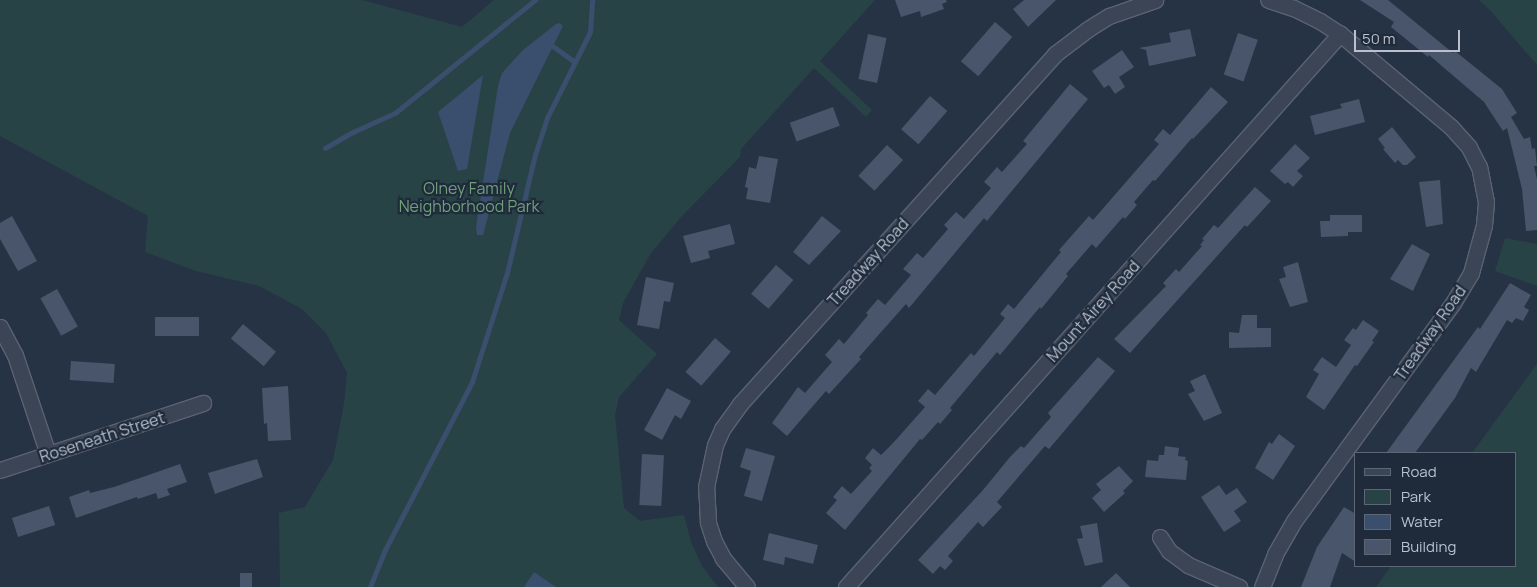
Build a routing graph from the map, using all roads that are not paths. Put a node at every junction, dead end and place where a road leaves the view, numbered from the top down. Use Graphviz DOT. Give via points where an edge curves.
graph roads {
  1 [pos="1155,0"];
  2 [pos="1268,0"];
  3 [pos="1340,34"];
  4 [pos="0,327"];
  5 [pos="203,403"];
  6 [pos="48,454"];
  7 [pos="0,470"];
  8 [pos="1160,537"];
  9 [pos="747,587"];
  10 [pos="846,587"];
  11 [pos="1239,587"];
  12 [pos="1262,587"];
  1 -- 9 [label="street, Treadway Road" via="1109,16 1055,54 746,398 722,429 706,487 708,522 723,558"];
  2 -- 3 [label="street, Treadway Road" via="1293,8"];
  3 -- 10 [label="street, Mount Airey Road"];
  3 -- 12 [label="street, Treadway Road" via="1451,127 1469,148 1479,167 1486,202 1484,225 1471,273 1454,303 1294,521 1275,554"];
  4 -- 6 [label="street" via="14,355"];
  5 -- 6 [label="street, Roseneath Street"];
  6 -- 7 [label="street, Roseneath Street"];
  8 -- 11 [label="street" via="1170,551 1188,565"];
}
